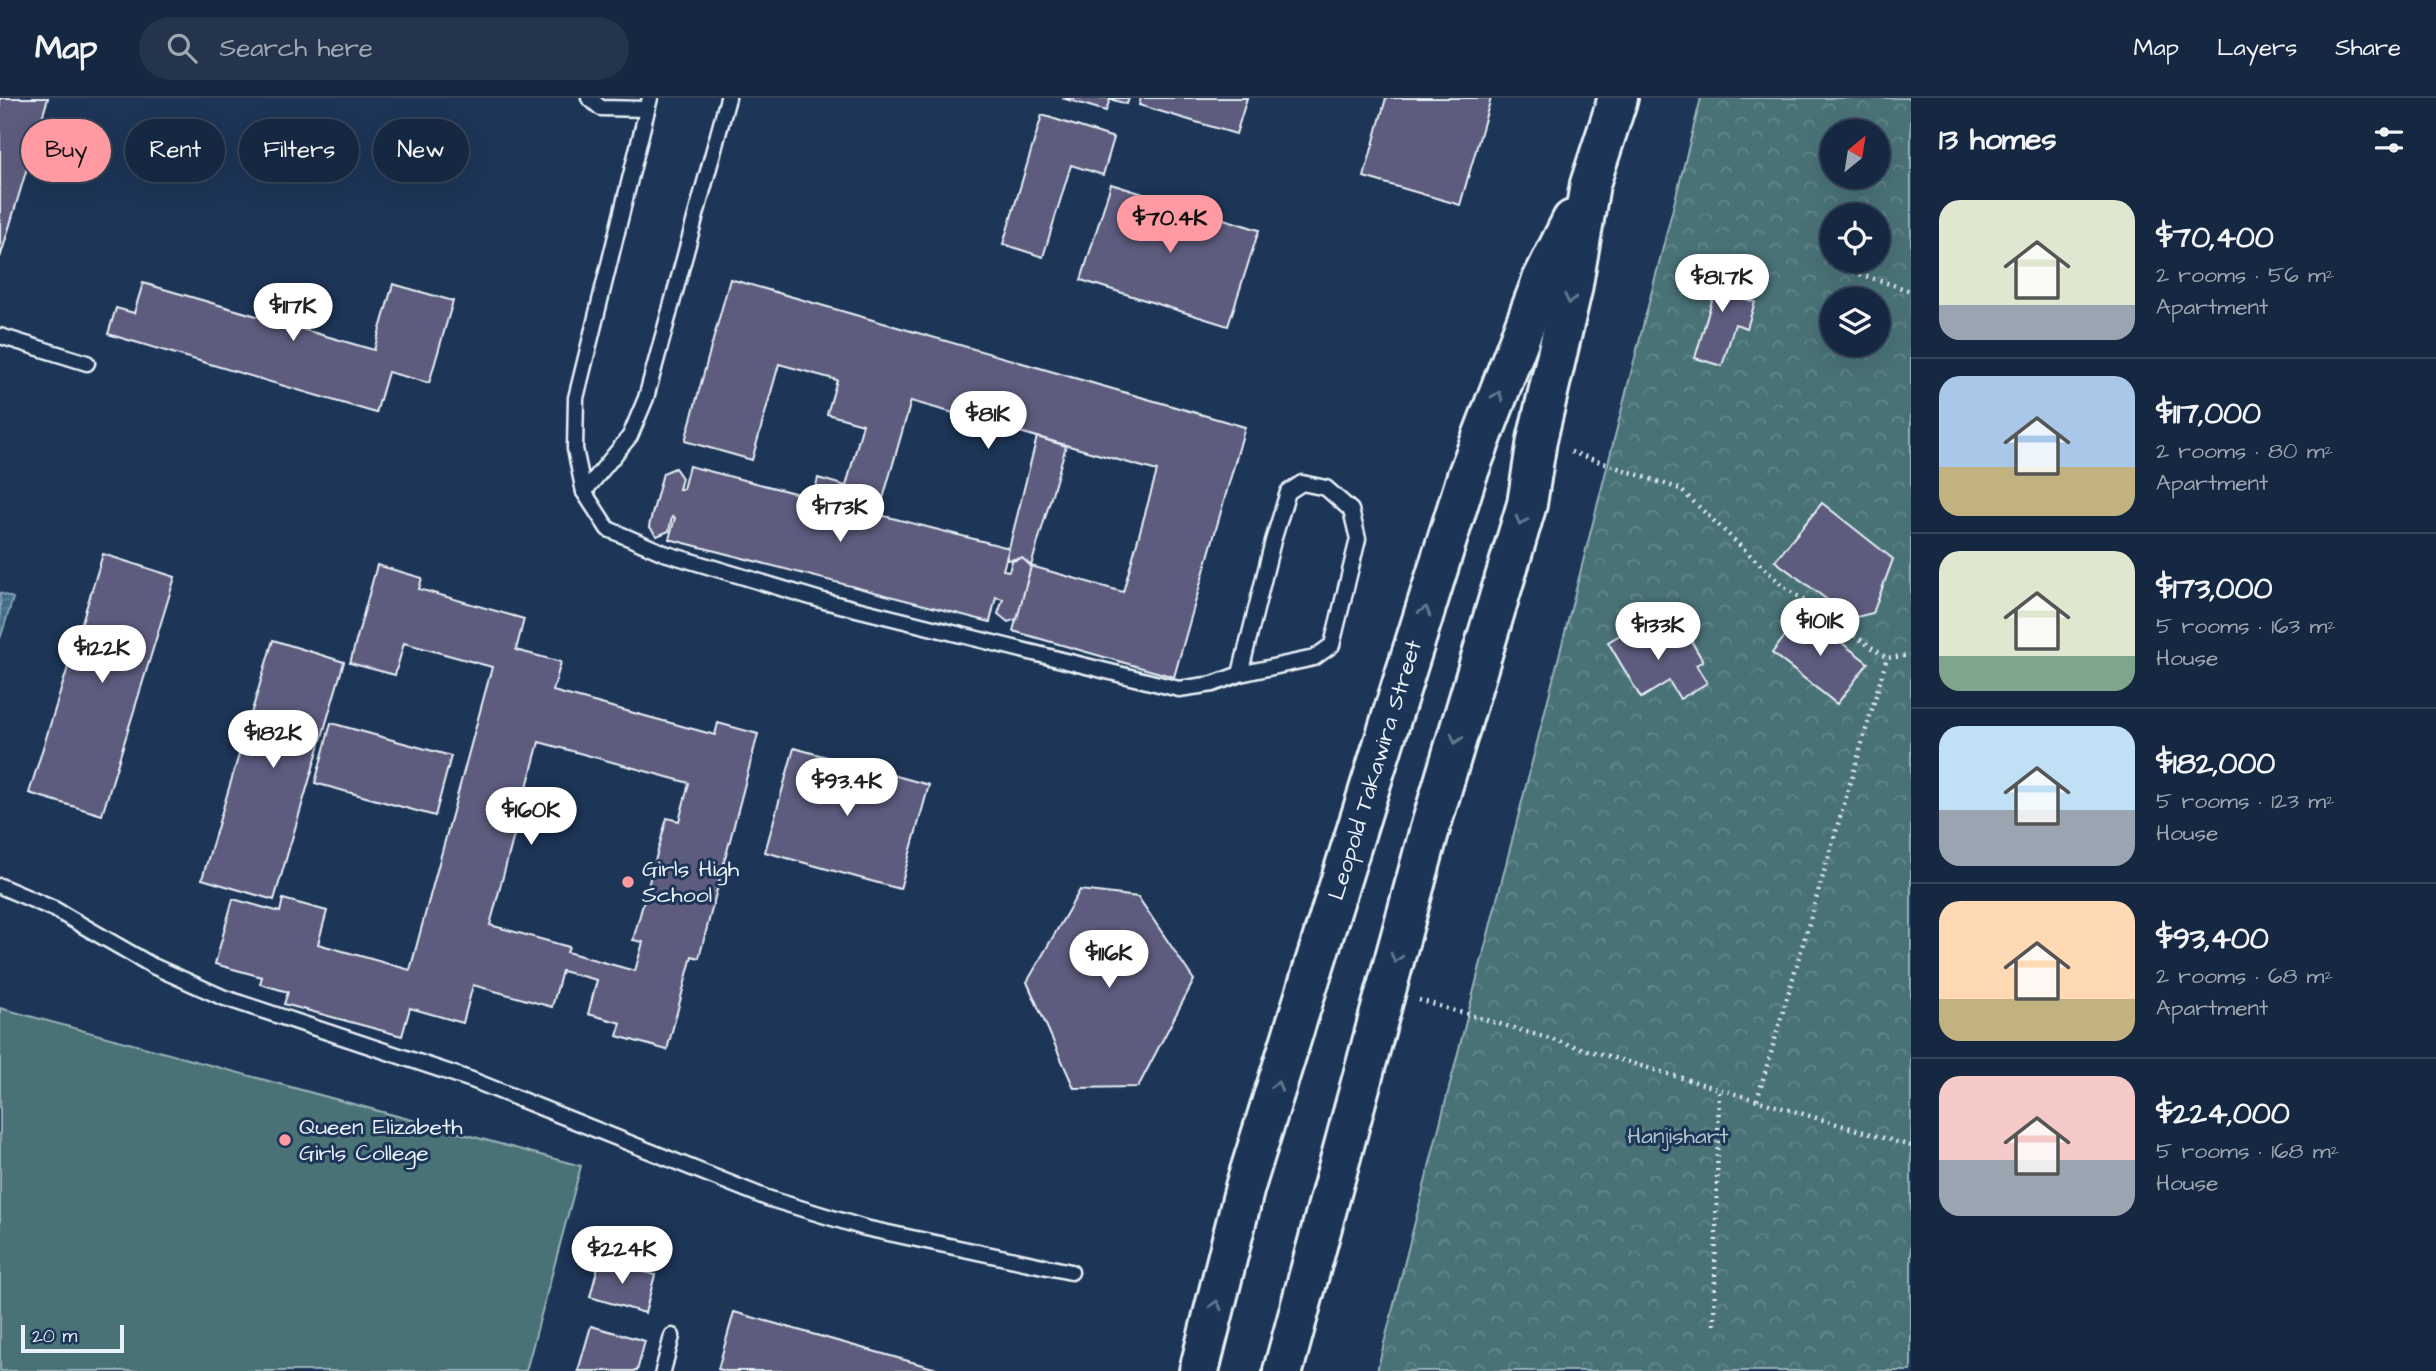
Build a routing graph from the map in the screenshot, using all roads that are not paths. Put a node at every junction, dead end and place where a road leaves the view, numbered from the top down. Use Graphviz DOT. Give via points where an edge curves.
graph roads {
  1 [pos="589,98"];
  2 [pos="728,98"];
  3 [pos="1618,98"];
  4 [pos="649,103"];
  5 [pos="1590,184"];
  6 [pos="0,336"];
  7 [pos="87,363"];
  8 [pos="584,492"];
  9 [pos="1240,674"];
  10 [pos="0,886"];
  11 [pos="1070,1272"];
  12 [pos="672,1336"];
  13 [pos="663,1371"];
  14 [pos="1199,1371"];
  15 [pos="1283,1371"];
  1 -- 4 [label="lane" via="601,108"];
  2 -- 8 [label="lane" via="646,398 630,436"];
  3 -- 5 [label="main road, Leopold Takawira Street"];
  4 -- 8 [label="lane" via="576,398 575,449"];
  14 -- 5 [label="main road, Leopold Takawira Street, one-way" via="1245,1187 1467,476 1542,280"];
  5 -- 15 [label="main road, Leopold Takawira Street, one-way" via="1527,504 1429,832"];
  6 -- 7 [label="lane"];
  8 -- 9 [label="lane" via="608,529 664,553 824,601 1178,689"];
  9 -- 9 [label="lane" via="1314,658 1332,645 1358,539 1351,510 1326,488 1302,484 1288,492"];
  10 -- 11 [label="lane" via="54,909 153,966 222,997 472,1080 767,1198 865,1228"];
  12 -- 13 [label="lane"];
}
